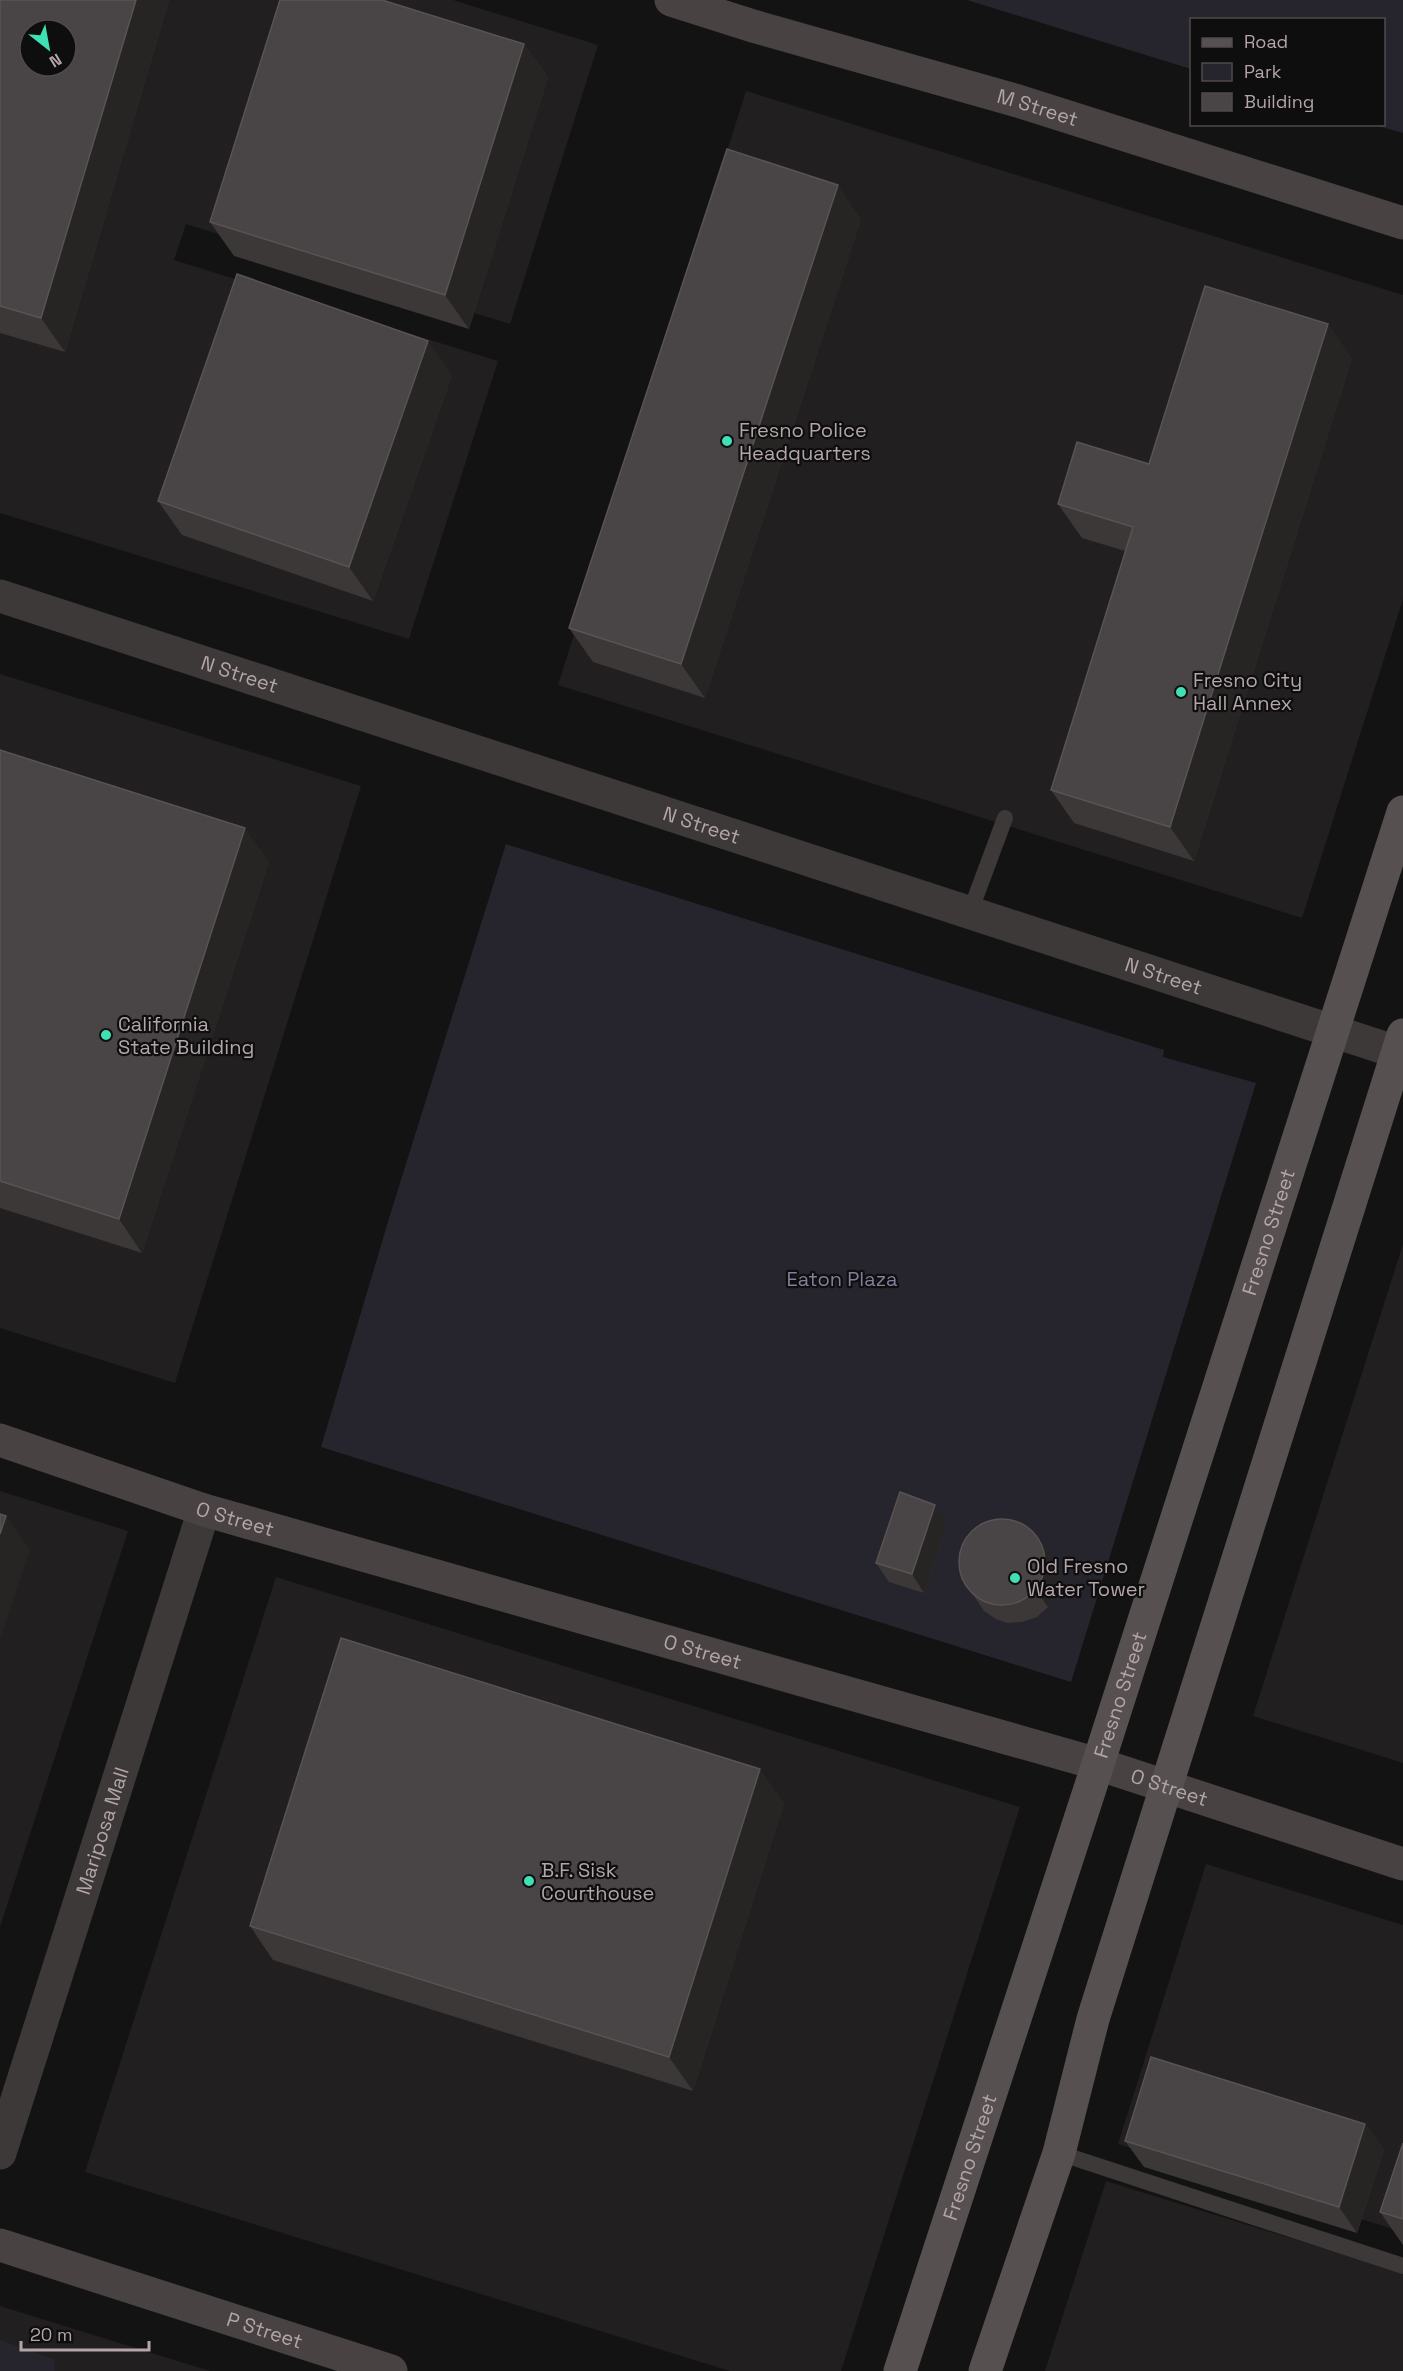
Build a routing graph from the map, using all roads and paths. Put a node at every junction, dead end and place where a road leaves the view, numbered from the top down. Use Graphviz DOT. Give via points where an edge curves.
graph roads {
  1 [pos="671,0"];
  2 [pos="1403,223"];
  3 [pos="0,596"];
  4 [pos="1403,812"];
  5 [pos="1005,818"];
  6 [pos="970,912"];
  7 [pos="1333,1030"];
  8 [pos="1401,1047"];
  9 [pos="0,1440"];
  10 [pos="204,1510"];
  11 [pos="1098,1764"];
  12 [pos="1167,1785"];
  13 [pos="1403,1864"];
  14 [pos="0,2153"];
  15 [pos="1059,2153"];
  16 [pos="0,2245"];
  17 [pos="1403,2266"];
  18 [pos="391,2371"];
  19 [pos="900,2371"];
  20 [pos="986,2371"];
  1 -- 2 [label="main road, M Street" via="1018,101"];
  3 -- 6 [label="street, N Street"];
  4 -- 7 [label="main road, Fresno Street"];
  5 -- 6 [label="lane"];
  6 -- 7 [label="street, N Street"];
  7 -- 8 [label="street, N Street"];
  7 -- 11 [label="main road, Fresno Street"];
  8 -- 12 [label="main road"];
  9 -- 10 [label="main road, O Street"];
  10 -- 11 [label="main road, O Street"];
  10 -- 14 [label="street, Mariposa Mall"];
  11 -- 12 [label="main road, O Street"];
  11 -- 19 [label="main road, Fresno Street"];
  12 -- 13 [label="main road, O Street"];
  12 -- 15 [label="main road" via="1093,2019"];
  15 -- 17 [label="lane"];
  15 -- 20 [label="main road"];
  16 -- 18 [label="main road, P Street"];
}
